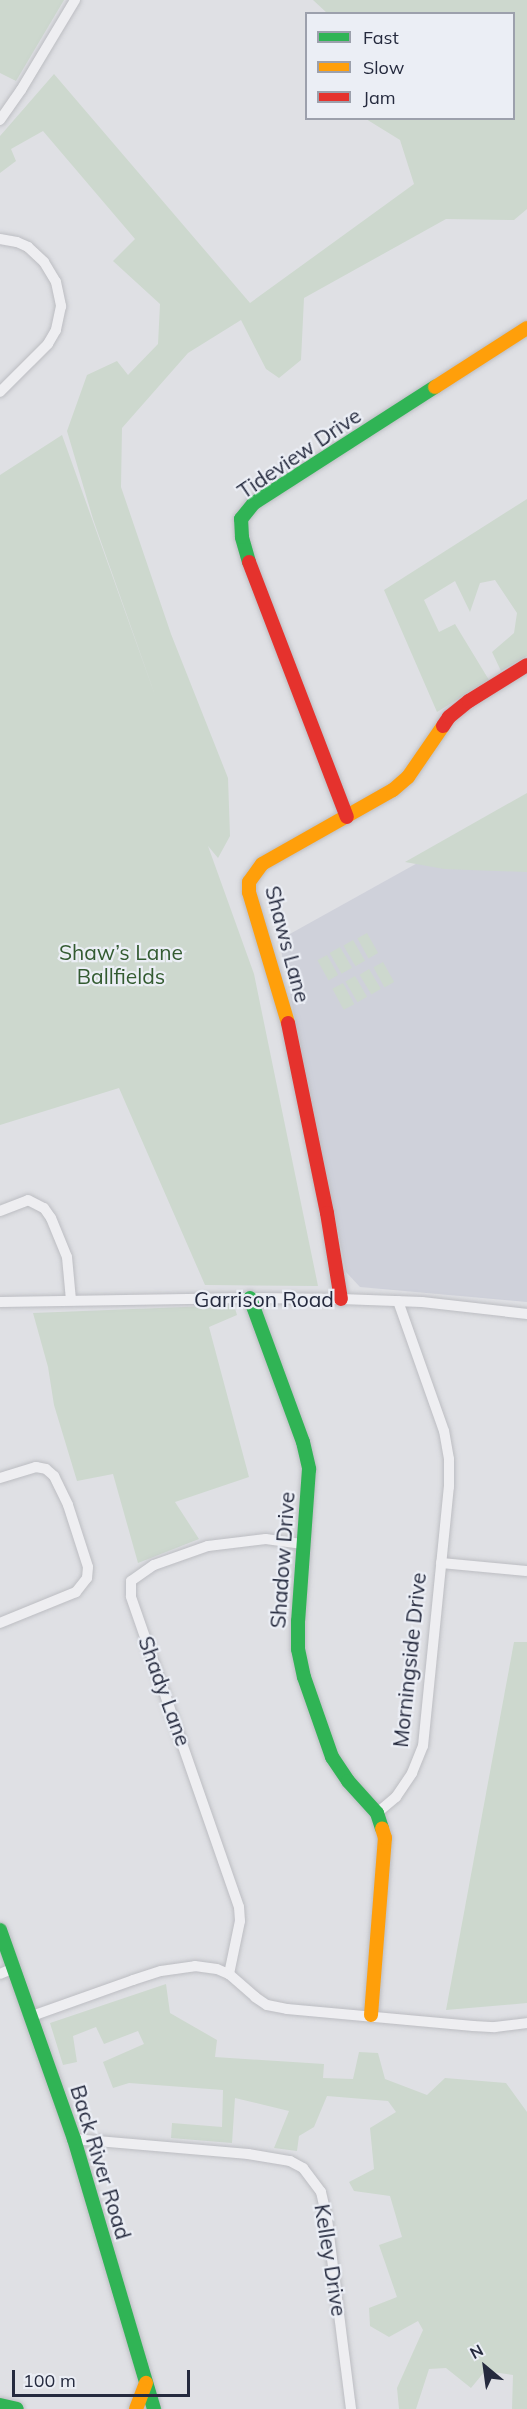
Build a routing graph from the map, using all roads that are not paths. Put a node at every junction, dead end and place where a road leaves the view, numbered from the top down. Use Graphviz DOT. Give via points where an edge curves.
graph roads {
  1 [pos="75,0"];
  2 [pos="0,120"];
  3 [pos="0,239"];
  4 [pos="527,328"];
  5 [pos="0,392"];
  6 [pos="527,665"];
  7 [pos="347,817"];
  8 [pos="0,1211"];
  9 [pos="250,1298"];
  10 [pos="341,1299"];
  11 [pos="71,1300"];
  12 [pos="398,1301"];
  13 [pos="0,1302"];
  14 [pos="527,1314"];
  15 [pos="0,1478"];
  16 [pos="303,1544"];
  17 [pos="441,1563"];
  18 [pos="527,1571"];
  19 [pos="0,1623"];
  20 [pos="377,1813"];
  21 [pos="0,1930"];
  22 [pos="14,1968"];
  23 [pos="0,1974"];
  24 [pos="230,1974"];
  25 [pos="371,2015"];
  26 [pos="32,2016"];
  27 [pos="527,2023"];
  28 [pos="74,2139"];
  29 [pos="146,2383"];
  30 [pos="0,2405"];
  31 [pos="17,2409"];
  32 [pos="136,2409"];
  33 [pos="154,2409"];
  34 [pos="351,2409"];
  1 -- 2 [label="street"];
  3 -- 5 [label="street" via="28,247 44,262 56,282 61,306 56,330 48,344"];
  4 -- 7 [label="street, Tideview Drive" via="254,503 241,519 248,556"];
  6 -- 7 [label="street, Shaws Lane" via="449,717 408,777"];
  7 -- 10 [label="street, Shaws Lane" via="262,864 249,882 284,1005"];
  8 -- 11 [label="street" via="28,1200 44,1209 67,1257"];
  9 -- 10 [label="street, Garrison Road"];
  9 -- 11 [label="street, Garrison Road"];
  9 -- 16 [label="street, Shadow Drive" via="303,1442 309,1469"];
  10 -- 12 [label="street, Garrison Road"];
  11 -- 13 [label="street, Garrison Road"];
  12 -- 14 [label="street, Garrison Road"];
  12 -- 17 [label="street, Morningside Drive" via="436,1404 449,1459"];
  15 -- 19 [label="street" via="36,1467 54,1476 88,1567 87,1578 75,1592"];
  16 -- 20 [label="street, Shadow Drive" via="298,1649 304,1677 332,1757"];
  16 -- 24 [label="street, Shady Lane" via="266,1539 208,1546 154,1565 131,1581 131,1596 239,1907"];
  17 -- 18 [label="street"];
  17 -- 20 [label="street, Morningside Drive" via="423,1746 416,1766 396,1797"];
  20 -- 25 [label="street" via="385,1838"];
  21 -- 22 [label="street, Back River Road"];
  22 -- 23 [label="street"];
  22 -- 26 [label="street, Back River Road"];
  24 -- 25 [label="street" via="267,2004"];
  24 -- 26 [label="street" via="195,1966 161,1971"];
  25 -- 27 [label="street" via="484,2026"];
  26 -- 28 [label="street, Back River Road"];
  28 -- 29 [label="street, Back River Road"];
  28 -- 34 [label="street, Kelley Drive" via="248,2154 303,2168 321,2192 327,2219"];
  29 -- 32 [label="street"];
  29 -- 33 [label="street, Back River Road"];
  30 -- 31 [label="street"];
}
